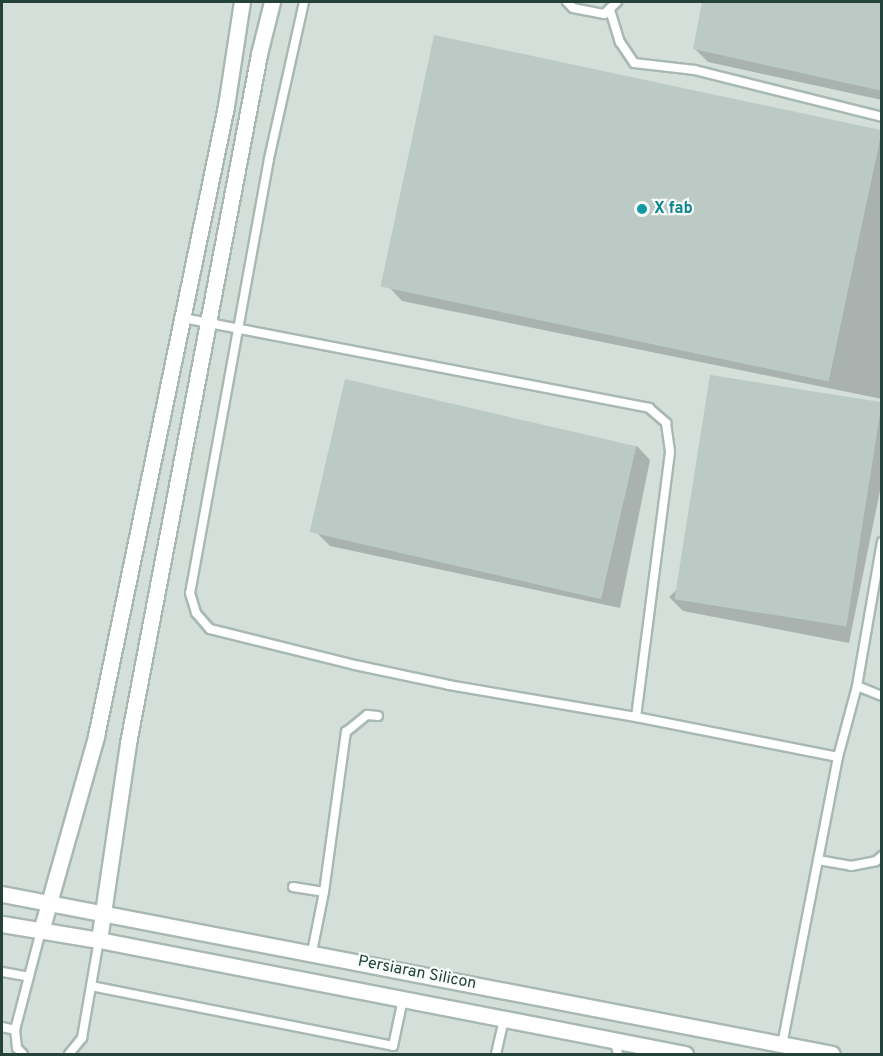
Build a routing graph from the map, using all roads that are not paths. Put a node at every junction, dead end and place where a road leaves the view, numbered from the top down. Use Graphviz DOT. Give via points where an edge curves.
graph roads {
  1 [pos="242,2"];
  2 [pos="272,2"];
  3 [pos="304,2"];
  4 [pos="567,2"];
  5 [pos="617,2"];
  6 [pos="610,10"];
  7 [pos="882,117"];
  8 [pos="183,318"];
  9 [pos="208,322"];
  10 [pos="237,327"];
  11 [pos="882,542"];
  12 [pos="857,686"];
  13 [pos="882,696"];
  14 [pos="378,716"];
  15 [pos="636,717"];
  16 [pos="838,757"];
  17 [pos="882,856"];
  18 [pos="818,860"];
  19 [pos="293,887"];
  20 [pos="324,892"];
  21 [pos="2,894"];
  22 [pos="48,903"];
  23 [pos="104,913"];
  24 [pos="2,924"];
  25 [pos="40,931"];
  26 [pos="99,940"];
  27 [pos="312,952"];
  28 [pos="2,972"];
  29 [pos="29,977"];
  30 [pos="91,986"];
  31 [pos="403,999"];
  32 [pos="504,1018"];
  33 [pos="2,1028"];
  34 [pos="15,1030"];
  35 [pos="614,1039"];
  36 [pos="782,1046"];
  37 [pos="23,1054"];
  38 [pos="69,1054"];
  39 [pos="496,1054"];
  40 [pos="618,1054"];
  41 [pos="685,1054"];
  42 [pos="832,1054"];
  1 -- 8 [label="street" via="226,106"];
  2 -- 9 [label="street"];
  3 -- 10 [label="lane"];
  4 -- 6 [label="lane" via="573,8 594,14"];
  5 -- 6 [label="lane"];
  6 -- 7 [label="lane" via="620,42 634,63 695,70"];
  8 -- 9 [label="lane"];
  8 -- 22 [label="street" via="96,736"];
  9 -- 10 [label="lane"];
  9 -- 23 [label="street" via="128,744"];
  10 -- 15 [label="lane" via="649,408 666,423 669,452"];
  10 -- 15 [label="lane" via="190,593 196,613 210,629 449,685"];
  11 -- 12 [label="lane"];
  12 -- 13 [label="lane"];
  12 -- 16 [label="lane"];
  14 -- 20 [label="lane" via="366,715 346,732"];
  15 -- 16 [label="lane"];
  16 -- 18 [label="lane"];
  17 -- 18 [label="lane" via="851,866"];
  18 -- 36 [label="lane"];
  19 -- 20 [label="lane"];
  20 -- 27 [label="lane"];
  21 -- 22 [label="street, Persiaran Silicon"];
  22 -- 23 [label="street, Persiaran Silicon"];
  22 -- 25 [label="street"];
  23 -- 26 [label="street"];
  23 -- 27 [label="street, Persiaran Silicon"];
  24 -- 25 [label="street, Persiaran Silicon"];
  25 -- 26 [label="street, Persiaran Silicon"];
  25 -- 29 [label="lane"];
  26 -- 30 [label="lane"];
  26 -- 31 [label="street, Persiaran Silicon"];
  27 -- 36 [label="street, Persiaran Silicon"];
  28 -- 29 [label="lane"];
  29 -- 34 [label="lane"];
  30 -- 31 [label="lane" via="393,1046"];
  30 -- 38 [label="lane" via="82,1038"];
  31 -- 32 [label="street, Persiaran Silicon"];
  32 -- 35 [label="street, Persiaran Silicon"];
  32 -- 39 [label="lane"];
  33 -- 34 [label="lane"];
  34 -- 37 [label="lane" via="17,1048"];
  35 -- 40 [label="lane"];
  35 -- 41 [label="street, Persiaran Silicon"];
  36 -- 42 [label="street, Persiaran Silicon"];
}
